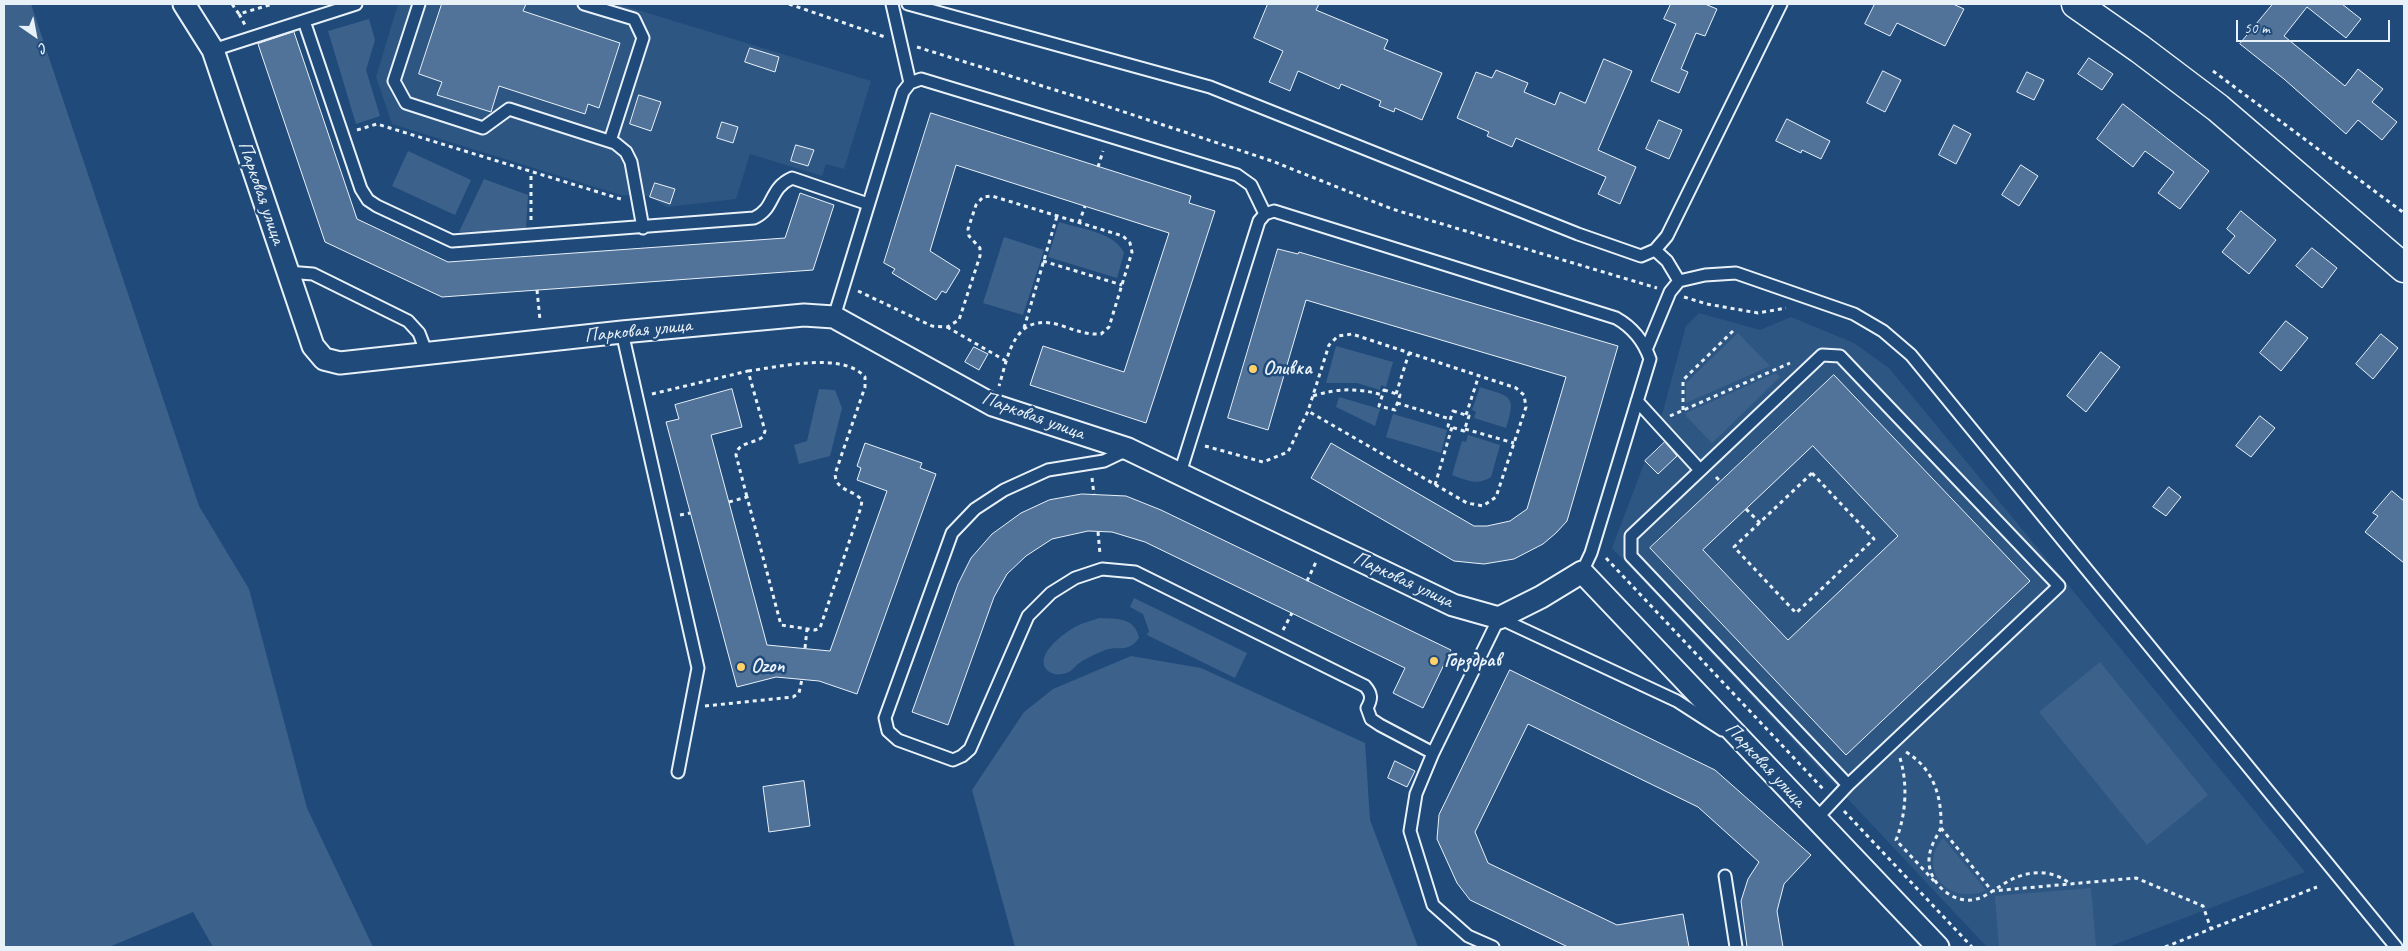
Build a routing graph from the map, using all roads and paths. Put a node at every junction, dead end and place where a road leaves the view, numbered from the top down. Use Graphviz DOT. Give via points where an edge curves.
graph roads {
  1 [pos="184,4"];
  2 [pos="232,4"];
  3 [pos="273,4"];
  4 [pos="356,4"];
  5 [pos="419,4"];
  6 [pos="584,4"];
  7 [pos="892,4"];
  8 [pos="908,4"];
  9 [pos="1781,4"];
  10 [pos="2076,4"];
  11 [pos="304,21"];
  12 [pos="213,50"];
  13 [pos="2207,67"];
  14 [pos="910,83"];
  15 [pos="342,134"];
  16 [pos="610,141"];
  17 [pos="531,172"];
  18 [pos="638,204"];
  19 [pos="868,204"];
  20 [pos="1085,206"];
  21 [pos="2404,213"];
  22 [pos="1265,214"];
  23 [pos="1056,216"];
  24 [pos="1079,222"];
  25 [pos="643,228"];
  26 [pos="531,235"];
  27 [pos="1655,250"];
  28 [pos="1043,261"];
  29 [pos="2404,268"];
  30 [pos="288,272"];
  31 [pos="1679,281"];
  32 [pos="844,284"];
  33 [pos="1122,285"];
  34 [pos="537,290"];
  35 [pos="834,317"];
  36 [pos="947,328"];
  37 [pos="1023,329"];
  38 [pos="1734,330"];
  39 [pos="622,332"];
  40 [pos="542,341"];
  41 [pos="1646,350"];
  42 [pos="1409,353"];
  43 [pos="427,354"];
  44 [pos="1822,355"];
  45 [pos="1006,361"];
  46 [pos="748,371"];
  47 [pos="1479,375"];
  48 [pos="1396,394"];
  49 [pos="1383,395"];
  50 [pos="1313,396"];
  51 [pos="638,398"];
  52 [pos="1637,401"];
  53 [pos="1397,403"];
  54 [pos="993,405"];
  55 [pos="1683,410"];
  56 [pos="1308,411"];
  57 [pos="1466,415"];
  58 [pos="1450,419"];
  59 [pos="1659,424"];
  60 [pos="1452,427"];
  61 [pos="1464,429"];
  62 [pos="1190,442"];
  63 [pos="1514,443"];
  64 [pos="1128,449"];
  65 [pos="1700,470"];
  66 [pos="1180,473"];
  67 [pos="1435,485"];
  68 [pos="747,497"];
  69 [pos="729,502"];
  70 [pos="1746,509"];
  71 [pos="1760,523"];
  72 [pos="1098,532"];
  73 [pos="1594,544"];
  74 [pos="1102,569"];
  75 [pos="1582,572"];
  76 [pos="1499,618"];
  77 [pos="807,629"];
  78 [pos="805,648"];
  79 [pos="802,679"];
  80 [pos="691,708"];
  81 [pos="1894,745"];
  82 [pos="1747,746"];
  83 [pos="1433,752"];
  84 [pos="678,772"];
  85 [pos="1848,785"];
  86 [pos="1834,800"];
  87 [pos="1816,819"];
  88 [pos="1941,828"];
  89 [pos="1725,876"];
  90 [pos="2070,884"];
  91 [pos="1940,887"];
  92 [pos="2317,887"];
  93 [pos="1992,891"];
  94 [pos="2211,929"];
  95 [pos="1493,947"];
  96 [pos="1736,947"];
  97 [pos="1938,947"];
  98 [pos="1972,947"];
  99 [pos="2165,947"];
  100 [pos="2396,947"];
  1 -- 12 [label="street, Парковая улица"];
  2 -- 3 [label="path" via="239,14"];
  4 -- 11 [label="lane"];
  5 -- 16 [label="lane" via="394,81 406,103 483,128 509,110"];
  6 -- 16 [label="lane" via="634,20 643,38"];
  7 -- 14 [label="lane"];
  8 -- 27 [label="lane" via="1210,87 1578,234 1641,256"];
  9 -- 27 [label="lane" via="1667,236"];
  10 -- 29 [label="street" via="2218,108"];
  11 -- 12 [label="lane"];
  11 -- 15 [label="lane"];
  12 -- 30 [label="street, Парковая улица"];
  13 -- 21 [label="path"];
  14 -- 19 [label="lane" via="903,92"];
  14 -- 22 [label="lane" via="921,79 1237,175 1251,185"];
  15 -- 17 [label="path" via="377,124"];
  15 -- 26 [label="lane" via="361,189 377,206 452,241"];
  16 -- 18 [label="lane" via="626,152 631,162"];
  17 -- 18 [label="path"];
  17 -- 26 [label="path"];
  18 -- 25 [label="lane"];
  19 -- 25 [label="lane" via="792,178 776,189 768,208 754,218"];
  19 -- 32 [label="lane"];
  20 -- 24 [label="path"];
  22 -- 41 [label="lane" via="1274,211 1616,318 1634,332"];
  22 -- 62 [label="lane" via="1259,221"];
  23 -- 24 [label="path"];
  23 -- 28 [label="path"];
  23 -- 36 [label="path" via="992,196 983,197 976,205 968,228 969,236 980,248 980,256 959,320"];
  24 -- 33 [label="path" via="1123,236 1130,243 1132,252"];
  25 -- 26 [label="lane"];
  27 -- 31 [label="lane" via="1667,261"];
  28 -- 33 [label="path"];
  28 -- 37 [label="path"];
  30 -- 43 [label="lane" via="313,274 408,321 419,333"];
  30 -- 43 [label="street, Парковая улица" via="313,346 324,359 340,363"];
  31 -- 41 [label="lane" via="1670,292"];
  31 -- 100 [label="lane" via="1736,273 1854,314 1883,331 1911,355"];
  32 -- 35 [label="lane"];
  32 -- 36 [label="path" via="932,326"];
  33 -- 37 [label="path" via="1108,327 1102,334 1092,335 1041,322"];
  34 -- 40 [label="path"];
  35 -- 39 [label="street, Парковая улица" via="804,315"];
  35 -- 54 [label="street, Парковая улица"];
  36 -- 45 [label="path"];
  37 -- 45 [label="path" via="1016,336"];
  38 -- 55 [label="path" via="1683,380"];
  39 -- 40 [label="street, Парковая улица"];
  39 -- 51 [label="lane"];
  40 -- 43 [label="street, Парковая улица"];
  41 -- 52 [label="lane" via="1650,359"];
  42 -- 47 [label="path"];
  42 -- 48 [label="path"];
  42 -- 50 [label="path" via="1352,334 1338,336 1329,345"];
  44 -- 55 [label="path" via="1799,359"];
  44 -- 65 [label="lane"];
  44 -- 81 [label="lane" via="1840,356 2059,586"];
  45 -- 54 [label="path"];
  46 -- 51 [label="path"];
  46 -- 68 [label="path" via="765,431 763,437 737,450"];
  46 -- 77 [label="path" via="830,362 859,370 865,377 865,387 835,474 835,482 841,488 862,500 861,507 823,624 815,630"];
  47 -- 57 [label="path"];
  47 -- 63 [label="path" via="1516,388 1524,395 1526,407"];
  48 -- 49 [label="path" via="1384,390"];
  48 -- 53 [label="path" via="1400,395"];
  49 -- 50 [label="path" via="1343,389"];
  49 -- 53 [label="path" via="1379,406 1395,410"];
  50 -- 56 [label="path"];
  51 -- 80 [label="lane" via="698,668"];
  52 -- 59 [label="lane"];
  52 -- 73 [label="lane"];
  53 -- 58 [label="path"];
  54 -- 64 [label="street, Парковая улица"];
  55 -- 59 [label="path"];
  56 -- 62 [label="path" via="1288,452 1270,460 1256,461"];
  56 -- 67 [label="path"];
  57 -- 58 [label="path" via="1453,411"];
  57 -- 61 [label="path" via="1469,416"];
  58 -- 60 [label="path" via="1448,426"];
  59 -- 65 [label="lane"];
  60 -- 61 [label="path"];
  60 -- 67 [label="path"];
  61 -- 63 [label="path"];
  62 -- 66 [label="lane"];
  63 -- 67 [label="path" via="1496,497 1483,506 1467,503"];
  64 -- 66 [label="street, Парковая улица"];
  64 -- 74 [label="lane" via="1104,461 1048,470 1004,490 975,509 952,533 885,718 888,731 898,740 953,760 962,756 970,749 1028,616 1050,593 1075,578"];
  65 -- 85 [label="lane" via="1631,536 1630,556"];
  66 -- 76 [label="street, Парковая улица" via="1453,606"];
  68 -- 69 [label="path"];
  68 -- 77 [label="path" via="779,620 786,627"];
  70 -- 71 [label="path"];
  71 -- 71 [label="path" via="1812,473 1874,539 1796,613 1734,547"];
  72 -- 74 [label="path"];
  73 -- 75 [label="lane"];
  73 -- 86 [label="path"];
  74 -- 83 [label="lane" via="1136,572 1365,686 1370,692 1367,708 1371,719"];
  75 -- 76 [label="street"];
  75 -- 82 [label="street, Парковая улица"];
  76 -- 82 [label="lane" via="1678,701"];
  76 -- 83 [label="lane"];
  77 -- 78 [label="path"];
  79 -- 80 [label="path" via="799,693 793,697"];
  80 -- 84 [label="lane"];
  81 -- 85 [label="lane"];
  81 -- 88 [label="path" via="1912,756 1931,776 1942,810"];
  81 -- 91 [label="path" via="1901,763 1905,802 1896,840"];
  82 -- 87 [label="street, Парковая улица"];
  83 -- 95 [label="lane" via="1416,794 1410,831 1433,905 1468,936"];
  85 -- 86 [label="lane"];
  86 -- 87 [label="lane"];
  86 -- 98 [label="path"];
  87 -- 97 [label="street, Парковая улица"];
  88 -- 91 [label="path" via="1928,861"];
  88 -- 93 [label="path"];
  89 -- 96 [label="lane"];
  90 -- 93 [label="path"];
  90 -- 93 [label="path" via="2057,876 2037,872 2014,878"];
  90 -- 94 [label="path" via="2136,878 2202,906"];
  91 -- 93 [label="path" via="1962,900 1978,899"];
  92 -- 94 [label="path"];
  94 -- 99 [label="path"];
}
